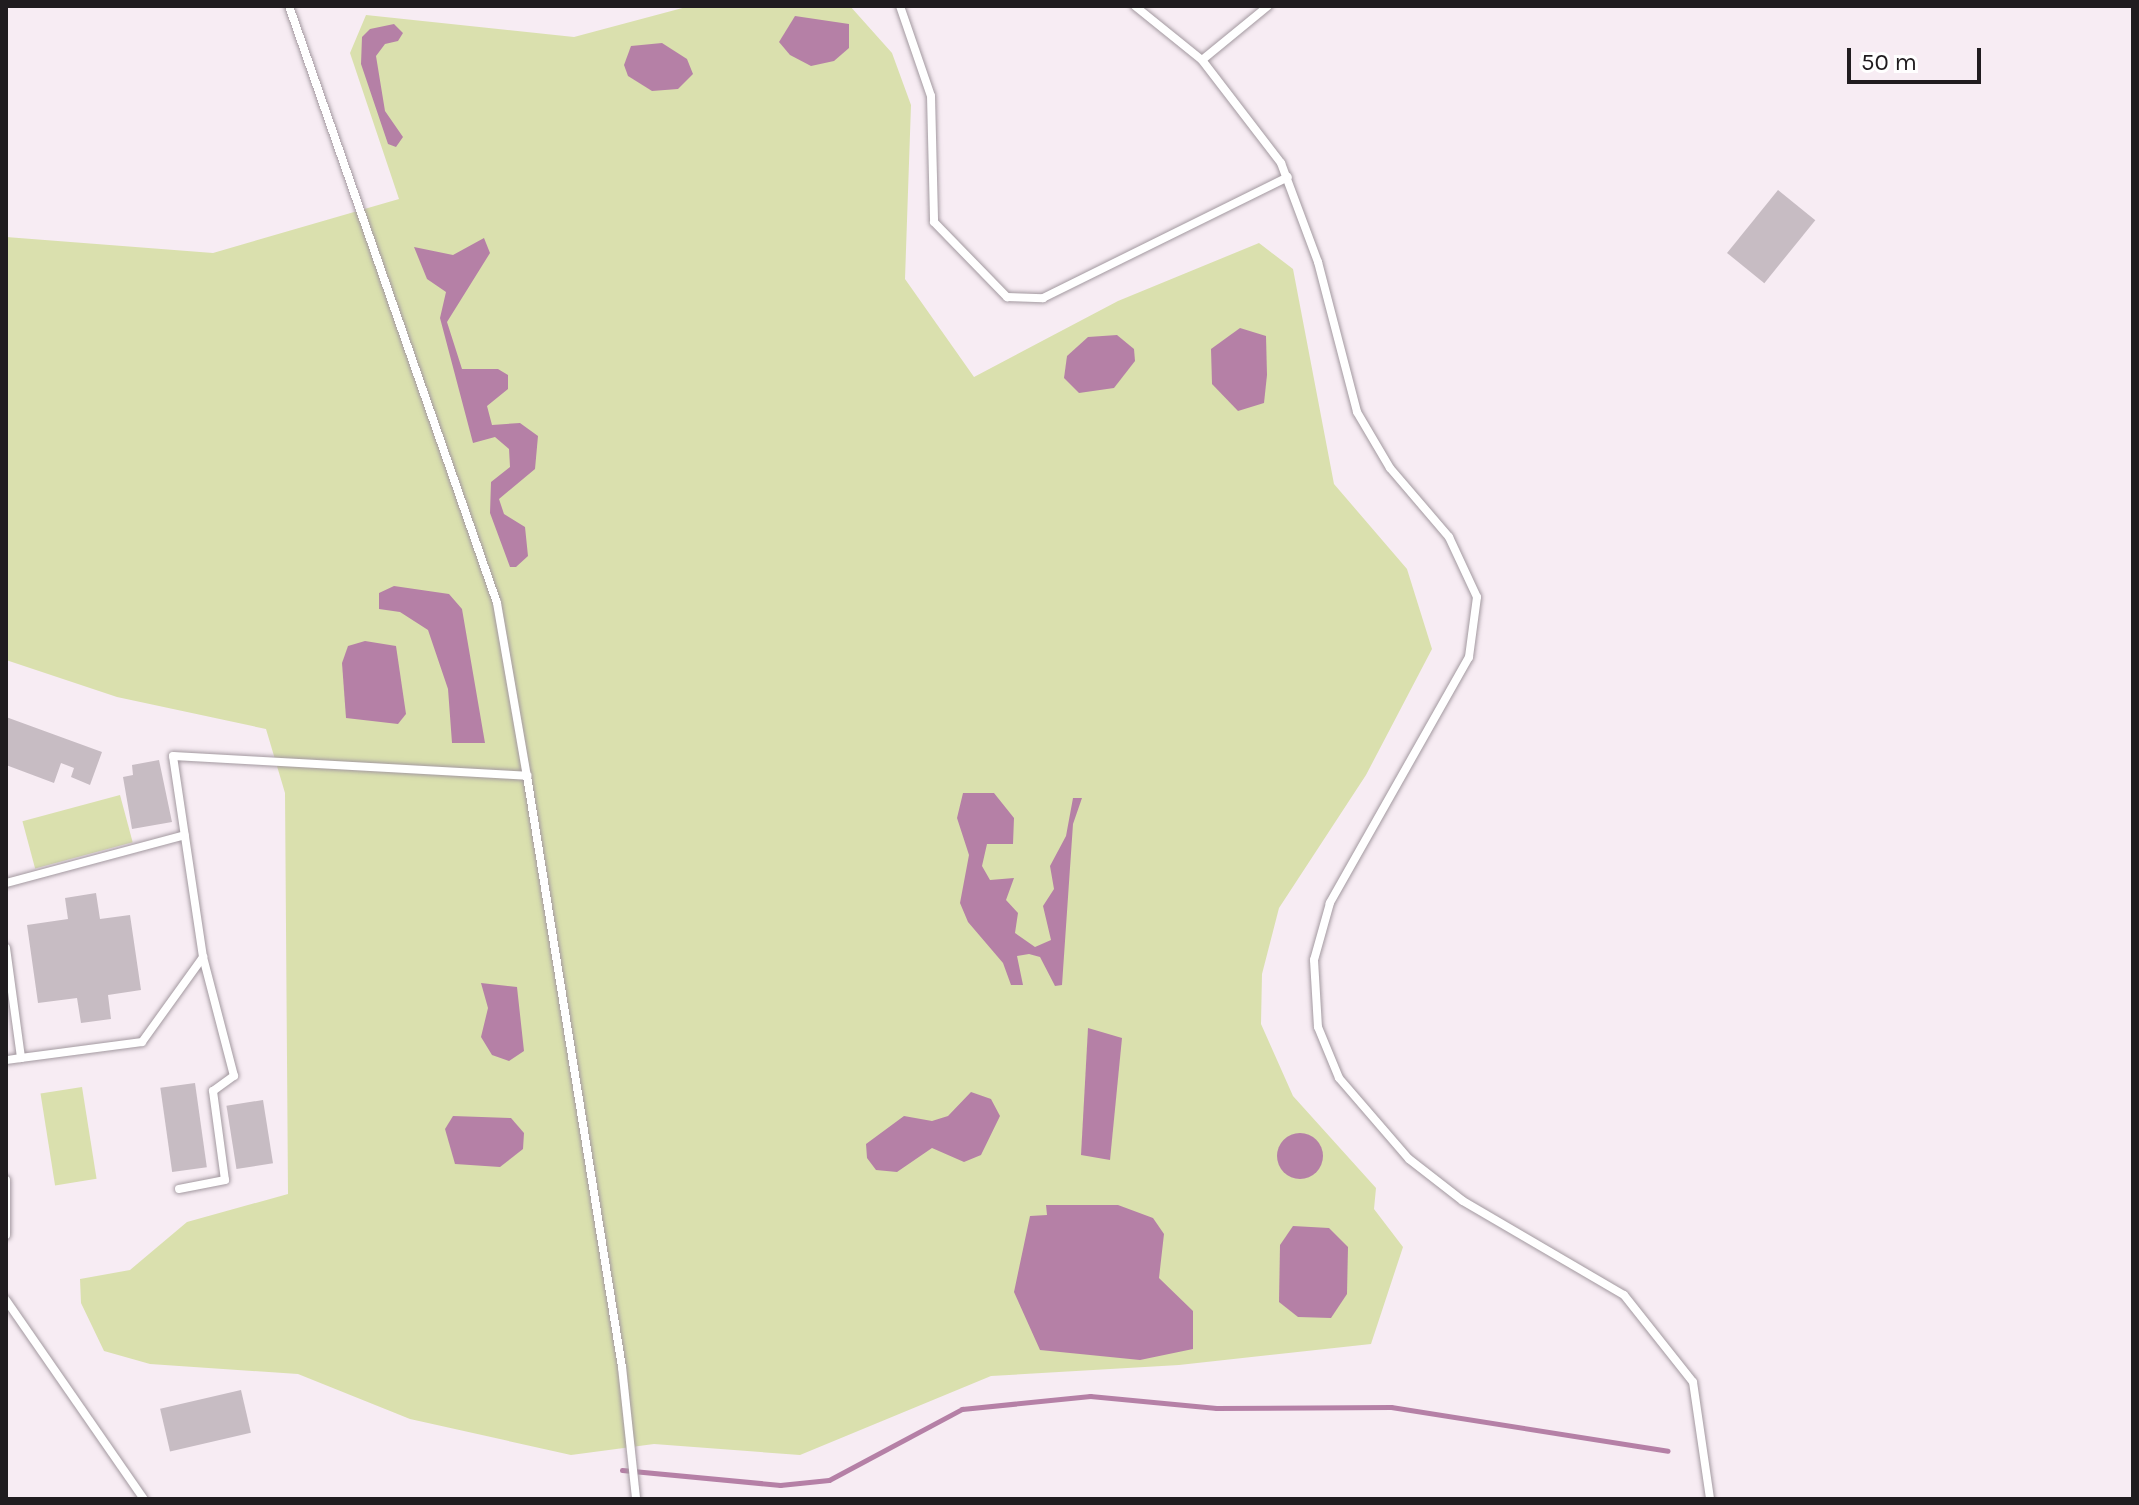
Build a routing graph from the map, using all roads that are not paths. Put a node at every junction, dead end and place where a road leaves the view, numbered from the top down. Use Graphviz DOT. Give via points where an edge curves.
graph roads {
  1 [pos="289,6"];
  2 [pos="900,6"];
  3 [pos="1135,6"];
  4 [pos="1268,6"];
  5 [pos="1202,60"];
  6 [pos="1288,177"];
  7 [pos="527,776"];
  8 [pos="185,835"];
  9 [pos="6,883"];
  10 [pos="6,948"];
  11 [pos="203,957"];
  12 [pos="7,965"];
  13 [pos="21,1058"];
  14 [pos="6,1060"];
  15 [pos="6,1180"];
  16 [pos="179,1189"];
  17 [pos="6,1235"];
  18 [pos="6,1300"];
  19 [pos="144,1499"];
  20 [pos="636,1499"];
  21 [pos="1710,1499"];
  1 -- 7 [label="lane" via="497,603"];
  2 -- 6 [label="lane" via="931,96 934,222 1007,297 1043,298"];
  3 -- 5 [label="lane"];
  4 -- 5 [label="lane"];
  5 -- 6 [label="lane"];
  6 -- 21 [label="lane" via="1318,262 1357,412 1390,468 1449,537 1477,597 1469,657 1330,903 1314,960 1318,1027 1339,1078 1409,1159 1463,1201 1624,1295 1693,1382"];
  7 -- 8 [label="lane" via="173,756"];
  7 -- 20 [label="lane" via="622,1367"];
  8 -- 9 [label="lane"];
  8 -- 11 [label="lane"];
  10 -- 12 [label="lane"];
  11 -- 13 [label="lane" via="142,1042"];
  11 -- 16 [label="lane" via="234,1076 213,1091 225,1180"];
  12 -- 13 [label="lane"];
  13 -- 14 [label="lane"];
  15 -- 17 [label="lane"];
  18 -- 19 [label="lane"];
}
